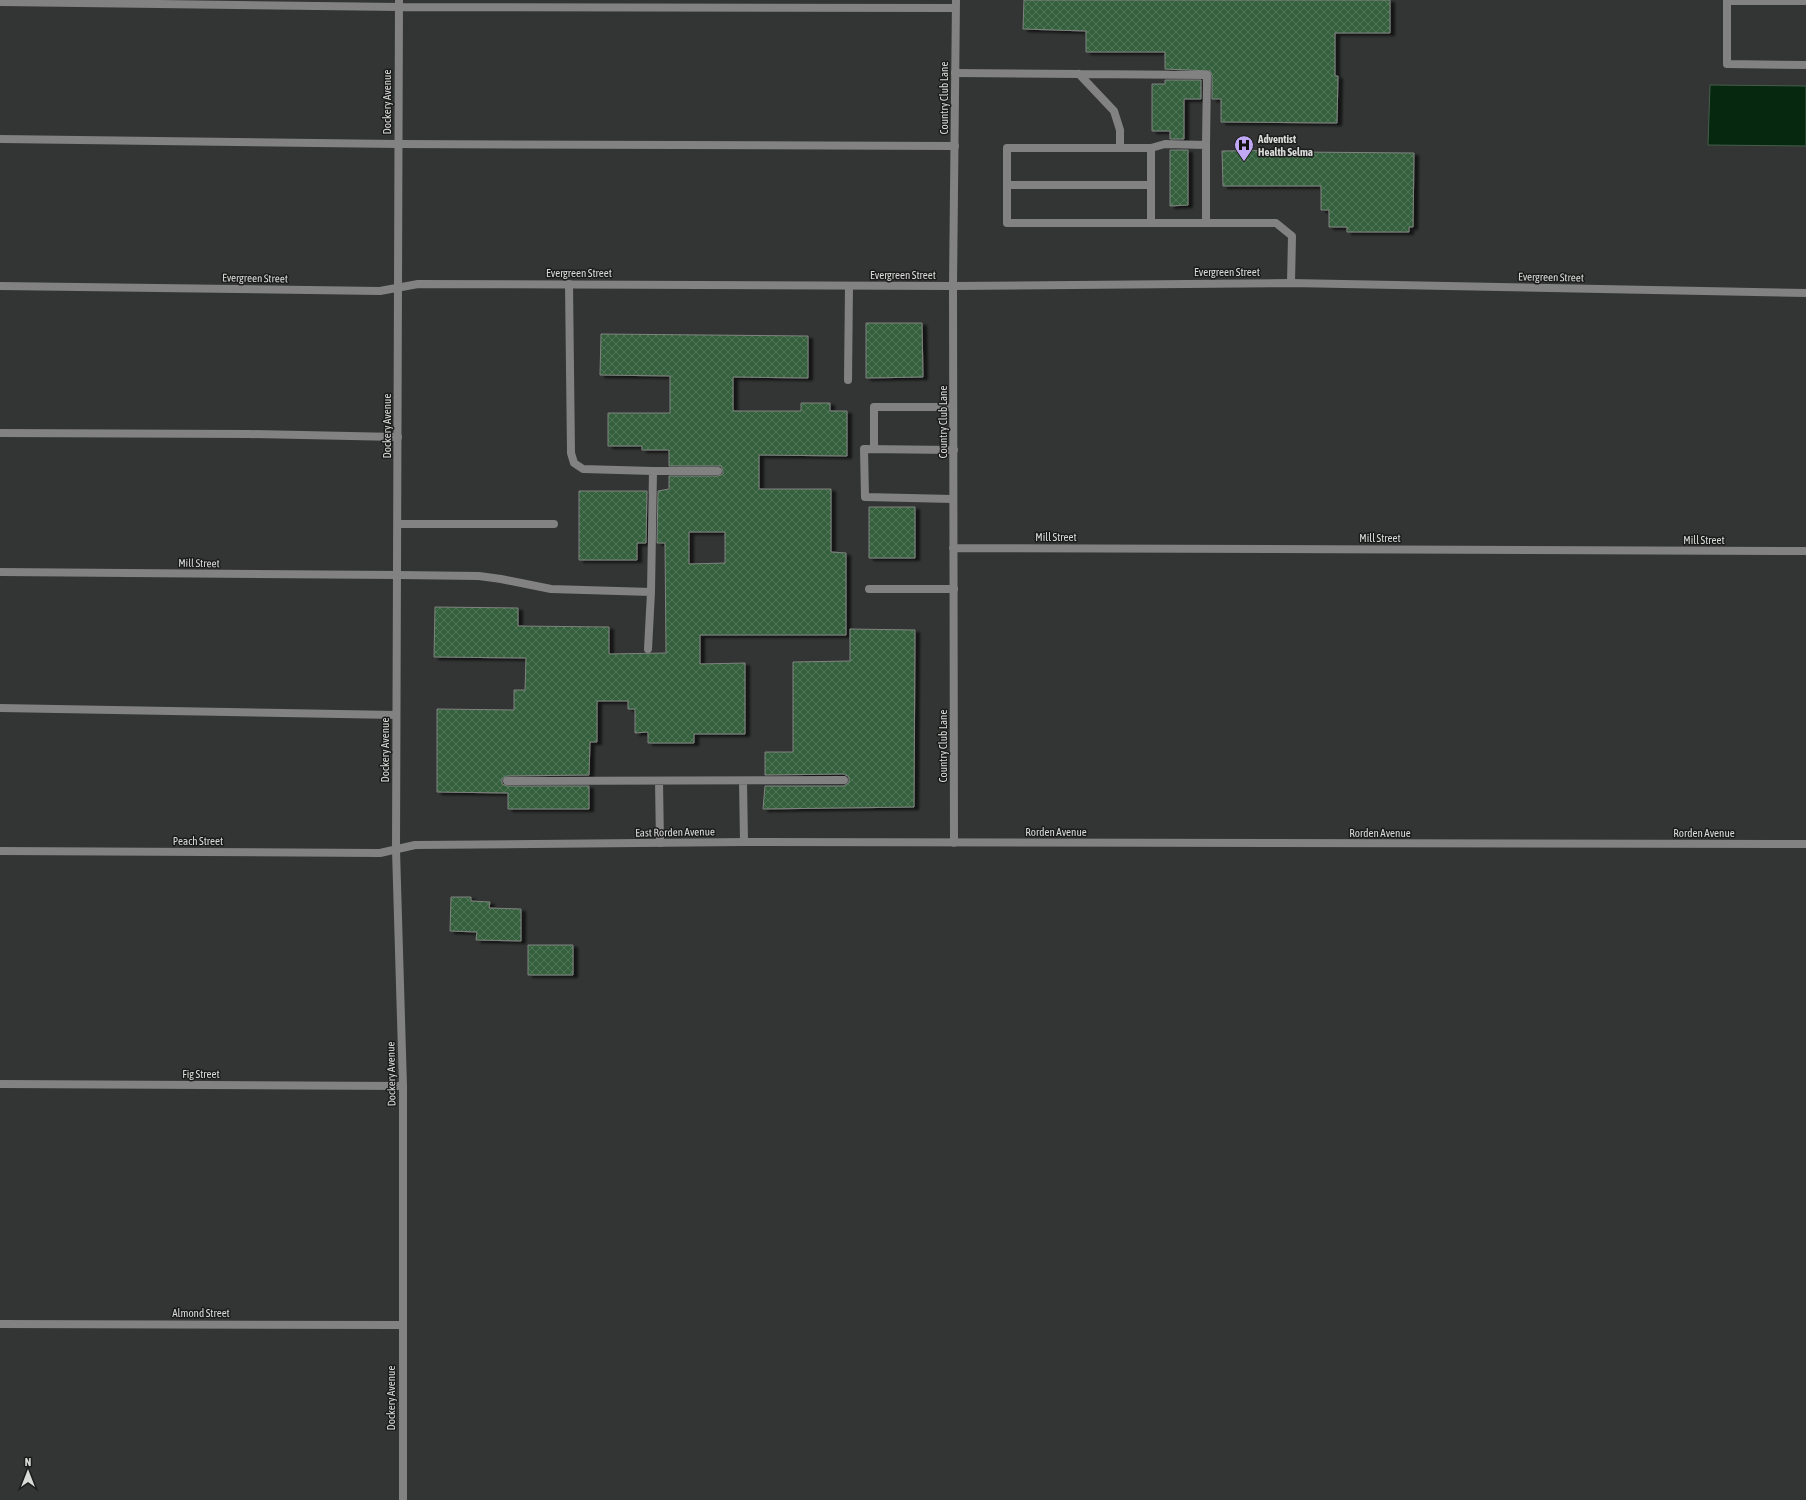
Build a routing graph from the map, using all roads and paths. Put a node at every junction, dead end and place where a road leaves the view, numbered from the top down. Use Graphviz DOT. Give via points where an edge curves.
graph roads {
  1 [pos="1727,0"];
  2 [pos="1806,1"];
  3 [pos="0,2"];
  4 [pos="399,3"];
  5 [pos="956,4"];
  6 [pos="1806,65"];
  7 [pos="955,73"];
  8 [pos="1079,74"];
  9 [pos="0,140"];
  10 [pos="398,144"];
  11 [pos="1206,145"];
  12 [pos="955,146"];
  13 [pos="1120,148"];
  14 [pos="1151,148"];
  15 [pos="1007,185"];
  16 [pos="1151,185"];
  17 [pos="1151,223"];
  18 [pos="1206,223"];
  19 [pos="1291,283"];
  20 [pos="569,284"];
  21 [pos="0,286"];
  22 [pos="849,286"];
  23 [pos="954,286"];
  24 [pos="399,288"];
  25 [pos="1806,293"];
  26 [pos="848,380"];
  27 [pos="954,406"];
  28 [pos="0,433"];
  29 [pos="398,437"];
  30 [pos="874,449"];
  31 [pos="954,450"];
  32 [pos="653,471"];
  33 [pos="718,471"];
  34 [pos="953,499"];
  35 [pos="398,524"];
  36 [pos="554,524"];
  37 [pos="954,548"];
  38 [pos="1806,551"];
  39 [pos="0,572"];
  40 [pos="398,576"];
  41 [pos="869,589"];
  42 [pos="954,589"];
  43 [pos="651,592"];
  44 [pos="648,649"];
  45 [pos="0,708"];
  46 [pos="396,715"];
  47 [pos="844,780"];
  48 [pos="507,781"];
  49 [pos="659,781"];
  50 [pos="743,781"];
  51 [pos="744,842"];
  52 [pos="660,843"];
  53 [pos="954,843"];
  54 [pos="1806,844"];
  55 [pos="396,850"];
  56 [pos="0,852"];
  57 [pos="0,1084"];
  58 [pos="403,1086"];
  59 [pos="0,1324"];
  60 [pos="402,1325"];
  61 [pos="403,1500"];
  1 -- 2 [label="street"];
  1 -- 6 [label="street" via="1727,64"];
  3 -- 4 [label="street"];
  4 -- 5 [label="street"];
  4 -- 10 [label="street, Dockery Avenue"];
  5 -- 7 [label="street, Country Club Lane"];
  7 -- 8 [label="street"];
  7 -- 12 [label="street, Country Club Lane"];
  8 -- 11 [label="street" via="1207,75"];
  8 -- 13 [label="street" via="1114,111 1120,130"];
  9 -- 10 [label="street"];
  10 -- 12 [label="street"];
  10 -- 24 [label="street, Dockery Avenue"];
  11 -- 14 [label="street" via="1165,144"];
  11 -- 18 [label="street"];
  12 -- 23 [label="street, Country Club Lane"];
  13 -- 14 [label="street"];
  13 -- 15 [label="street" via="1007,148"];
  14 -- 16 [label="street"];
  15 -- 16 [label="street"];
  15 -- 17 [label="street" via="1007,223"];
  16 -- 17 [label="street"];
  17 -- 18 [label="street"];
  18 -- 19 [label="street" via="1276,223 1292,236"];
  19 -- 23 [label="street, Evergreen Street"];
  19 -- 25 [label="street, Evergreen Street"];
  20 -- 22 [label="street, Evergreen Street"];
  20 -- 24 [label="street, Evergreen Street" via="418,284"];
  20 -- 32 [label="street" via="569,431 572,459 583,470"];
  21 -- 24 [label="street, Evergreen Street" via="380,291"];
  22 -- 23 [label="street, Evergreen Street"];
  22 -- 26 [label="street"];
  23 -- 27 [label="street, Country Club Lane"];
  24 -- 29 [label="street, Dockery Avenue"];
  27 -- 30 [label="street" via="874,407"];
  27 -- 31 [label="street, Country Club Lane"];
  28 -- 29 [label="street"];
  29 -- 35 [label="street, Dockery Avenue"];
  30 -- 31 [label="street"];
  30 -- 34 [label="street" via="864,449 865,497"];
  31 -- 34 [label="street, Country Club Lane"];
  32 -- 33 [label="street"];
  32 -- 43 [label="street"];
  34 -- 37 [label="street, Country Club Lane"];
  35 -- 36 [label="street"];
  35 -- 40 [label="street, Dockery Avenue"];
  37 -- 38 [label="street, Mill Street"];
  37 -- 42 [label="street, Country Club Lane"];
  39 -- 40 [label="street, Mill Street"];
  40 -- 43 [label="street, Mill Street" via="479,576 551,589"];
  40 -- 46 [label="street, Dockery Avenue"];
  41 -- 42 [label="street"];
  42 -- 53 [label="street, Country Club Lane"];
  43 -- 44 [label="street"];
  45 -- 46 [label="street"];
  46 -- 55 [label="street, Dockery Avenue"];
  47 -- 50 [label="street"];
  48 -- 49 [label="street"];
  49 -- 50 [label="street"];
  49 -- 52 [label="street"];
  50 -- 51 [label="street"];
  51 -- 52 [label="street, East Rorden Avenue"];
  51 -- 53 [label="street, East Rorden Avenue"];
  52 -- 55 [label="street, East Rorden Avenue" via="415,845"];
  53 -- 54 [label="street, Rorden Avenue"];
  55 -- 56 [label="street, Peach Street" via="380,853"];
  55 -- 58 [label="street, Dockery Avenue"];
  57 -- 58 [label="street, Fig Street"];
  58 -- 60 [label="street, Dockery Avenue"];
  59 -- 60 [label="street, Almond Street"];
  60 -- 61 [label="street, Dockery Avenue"];
}
